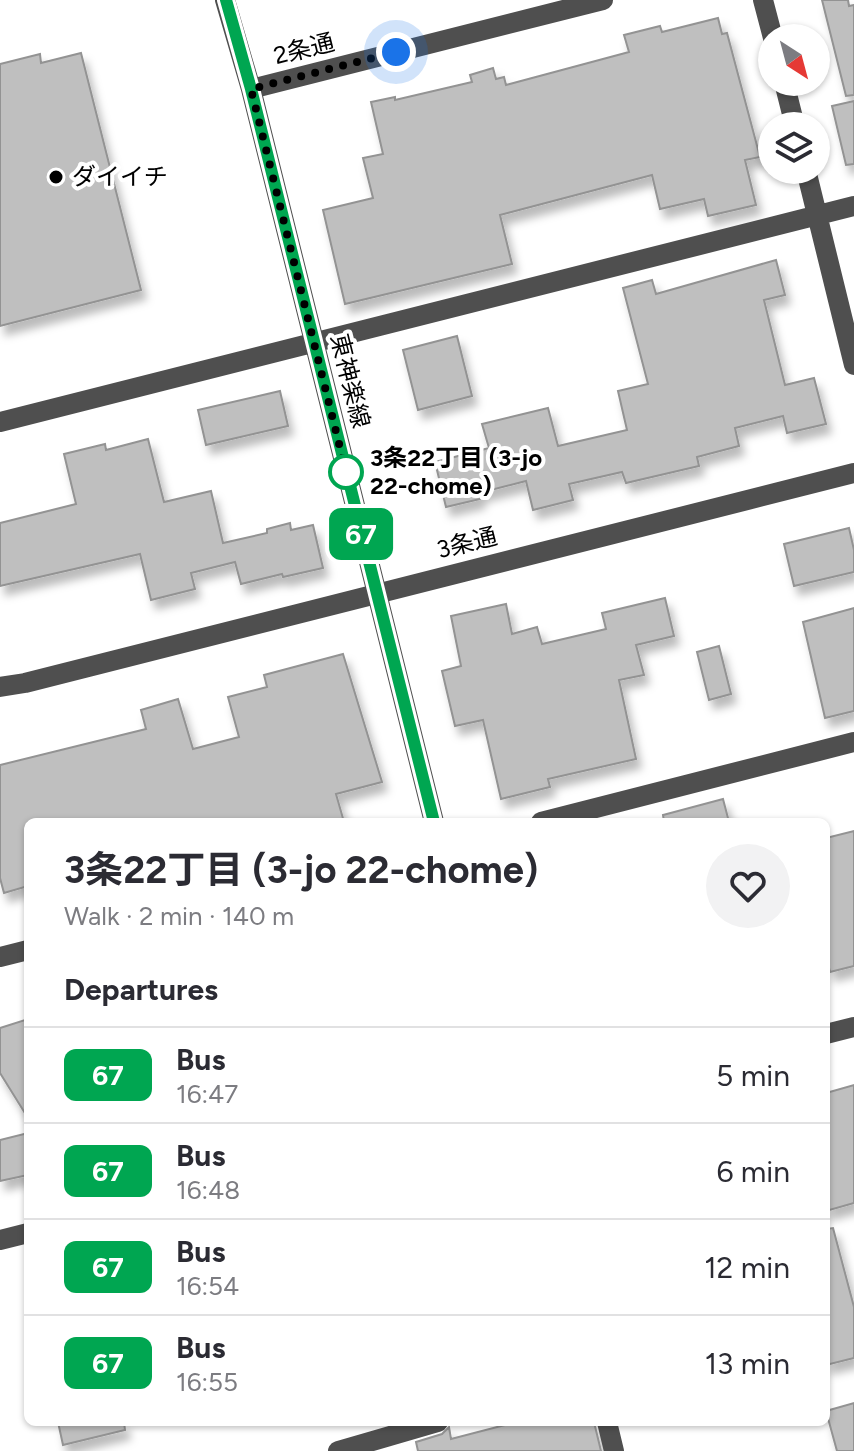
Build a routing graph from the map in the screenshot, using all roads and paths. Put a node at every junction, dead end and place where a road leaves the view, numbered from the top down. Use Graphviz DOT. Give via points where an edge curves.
graph roads {
  1 [pos="225,0"];
  2 [pos="603,0"];
  3 [pos="763,0"];
  4 [pos="769,24"];
  5 [pos="251,89"];
  6 [pos="810,184"];
  7 [pos="854,206"];
  8 [pos="818,216"];
  9 [pos="314,344"];
  10 [pos="854,365"];
  11 [pos="0,422"];
  12 [pos="854,473"];
  13 [pos="376,593"];
  14 [pos="0,687"];
  15 [pos="854,742"];
  16 [pos="433,818"];
  17 [pos="557,818"];
  18 [pos="24,951"];
  19 [pos="0,957"];
  20 [pos="854,1027"];
  21 [pos="830,1033"];
  22 [pos="24,1234"];
  23 [pos="0,1240"];
  24 [pos="424,1426"];
  25 [pos="608,1426"];
  26 [pos="338,1451"];
  27 [pos="614,1451"];
  1 -- 5 [label="street, 東神楽線"];
  2 -- 5 [label="street, 2条通"];
  3 -- 4 [label="street"];
  5 -- 9 [label="street, 東神楽線"];
  6 -- 8 [label="street"];
  7 -- 8 [label="street"];
  8 -- 9 [label="street"];
  8 -- 10 [label="street"];
  9 -- 11 [label="street"];
  9 -- 13 [label="street, 東神楽線"];
  12 -- 13 [label="street, 3条通"];
  13 -- 14 [label="street, 3条通"];
  13 -- 16 [label="street, 東神楽線"];
  15 -- 17 [label="street"];
  18 -- 19 [label="street"];
  20 -- 21 [label="street"];
  22 -- 23 [label="street"];
  24 -- 26 [label="street"];
  25 -- 27 [label="street"];
}
